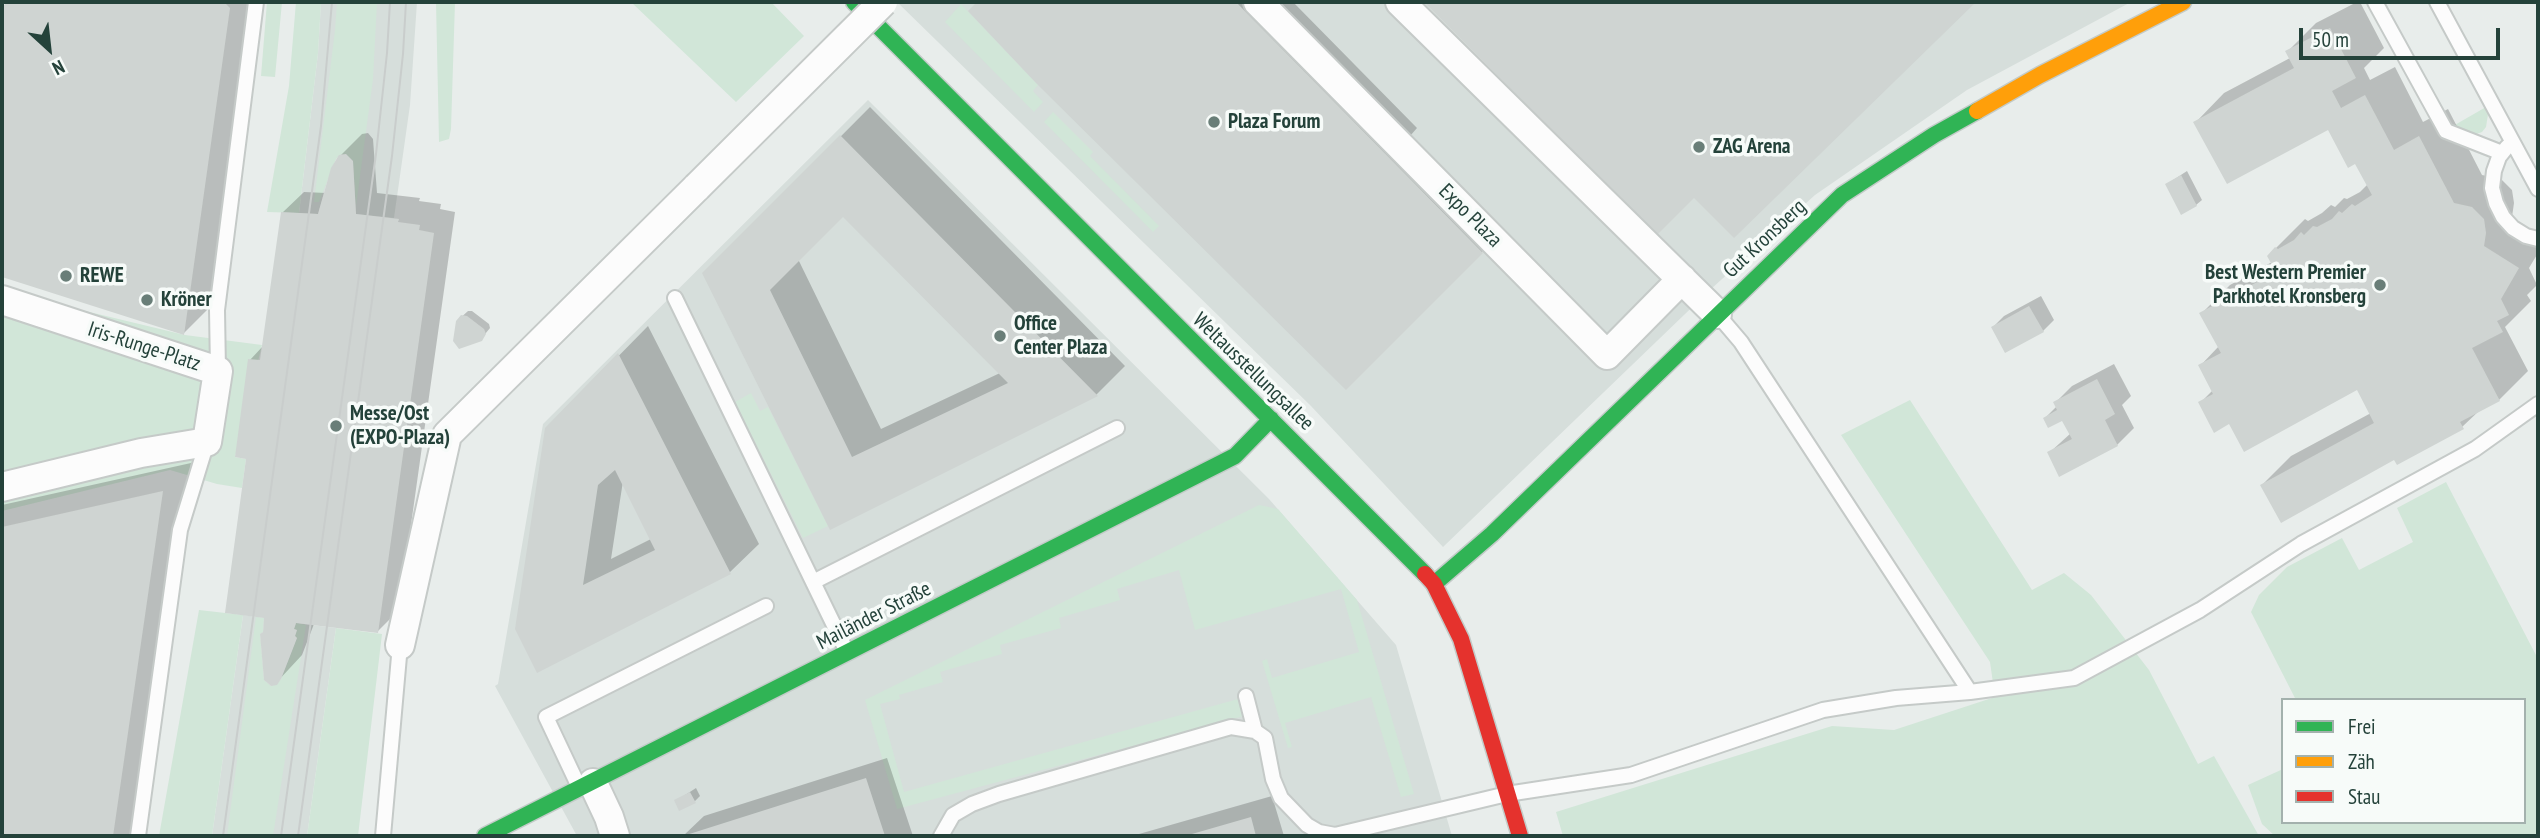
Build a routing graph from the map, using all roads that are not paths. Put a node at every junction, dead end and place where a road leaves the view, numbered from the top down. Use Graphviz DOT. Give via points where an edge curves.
graph roads {
  1 [pos="256,2"];
  2 [pos="854,2"];
  3 [pos="883,2"];
  4 [pos="1258,2"];
  5 [pos="1400,2"];
  6 [pos="2183,2"];
  7 [pos="2375,2"];
  8 [pos="2437,2"];
  9 [pos="2512,141"];
  10 [pos="2502,153"];
  11 [pos="2538,189"];
  12 [pos="2538,239"];
  13 [pos="1682,279"];
  14 [pos="675,298"];
  15 [pos="2,300"];
  16 [pos="1717,314"];
  17 [pos="218,372"];
  18 [pos="2538,404"];
  19 [pos="1271,419"];
  20 [pos="1117,428"];
  21 [pos="207,442"];
  22 [pos="2,487"];
  23 [pos="813,582"];
  24 [pos="1434,584"];
  25 [pos="766,606"];
  26 [pos="400,645"];
  27 [pos="847,653"];
  28 [pos="1970,692"];
  29 [pos="1246,696"];
  30 [pos="1255,731"];
  31 [pos="587,786"];
  32 [pos="1507,794"];
  33 [pos="138,836"];
  34 [pos="383,836"];
  35 [pos="485,836"];
  36 [pos="615,836"];
  37 [pos="942,836"];
  38 [pos="1520,836"];
  1 -- 17 [label="lane" via="217,310"];
  2 -- 19 [label="street, Weltausstellungsallee"];
  3 -- 26 [label="street, bridge" via="447,435"];
  4 -- 13 [label="street, Expo Plaza" via="1606,355"];
  5 -- 13 [label="street"];
  6 -- 16 [label="street, Gut Kronsberg" via="2040,75 1934,135 1842,195"];
  7 -- 10 [label="lane" via="2446,131"];
  8 -- 9 [label="lane"];
  9 -- 10 [label="lane"];
  9 -- 11 [label="lane"];
  10 -- 12 [label="lane" via="2492,188 2497,203 2513,228"];
  13 -- 16 [label="street"];
  14 -- 23 [label="lane"];
  15 -- 17 [label="street, Iris-Runge-Platz"];
  16 -- 24 [label="street, Gut Kronsberg" via="1492,534"];
  16 -- 28 [label="lane" via="1741,342"];
  17 -- 21 [label="street, Iris-Runge-Platz"];
  18 -- 28 [label="lane" via="2475,449 2301,544 2200,610 2074,678"];
  19 -- 24 [label="street, Weltausstellungsallee"];
  19 -- 27 [label="street, Mailänder Straße" via="1235,456"];
  20 -- 23 [label="lane"];
  21 -- 22 [label="street"];
  21 -- 33 [label="lane" via="180,530"];
  23 -- 27 [label="lane"];
  24 -- 32 [label="street, Weltausstellungsallee" via="1461,639"];
  25 -- 31 [label="lane" via="546,717"];
  26 -- 34 [label="lane"];
  27 -- 31 [label="street, Mailänder Straße"];
  28 -- 32 [label="lane" via="1823,710 1631,775"];
  29 -- 30 [label="lane"];
  30 -- 32 [label="lane" via="1265,738 1281,798 1319,832 1341,834"];
  30 -- 37 [label="lane" via="1222,729 999,793 953,815"];
  31 -- 35 [label="street, Mailänder Straße"];
  31 -- 36 [label="street" via="609,817"];
  32 -- 38 [label="street, Weltausstellungsallee"];
}
